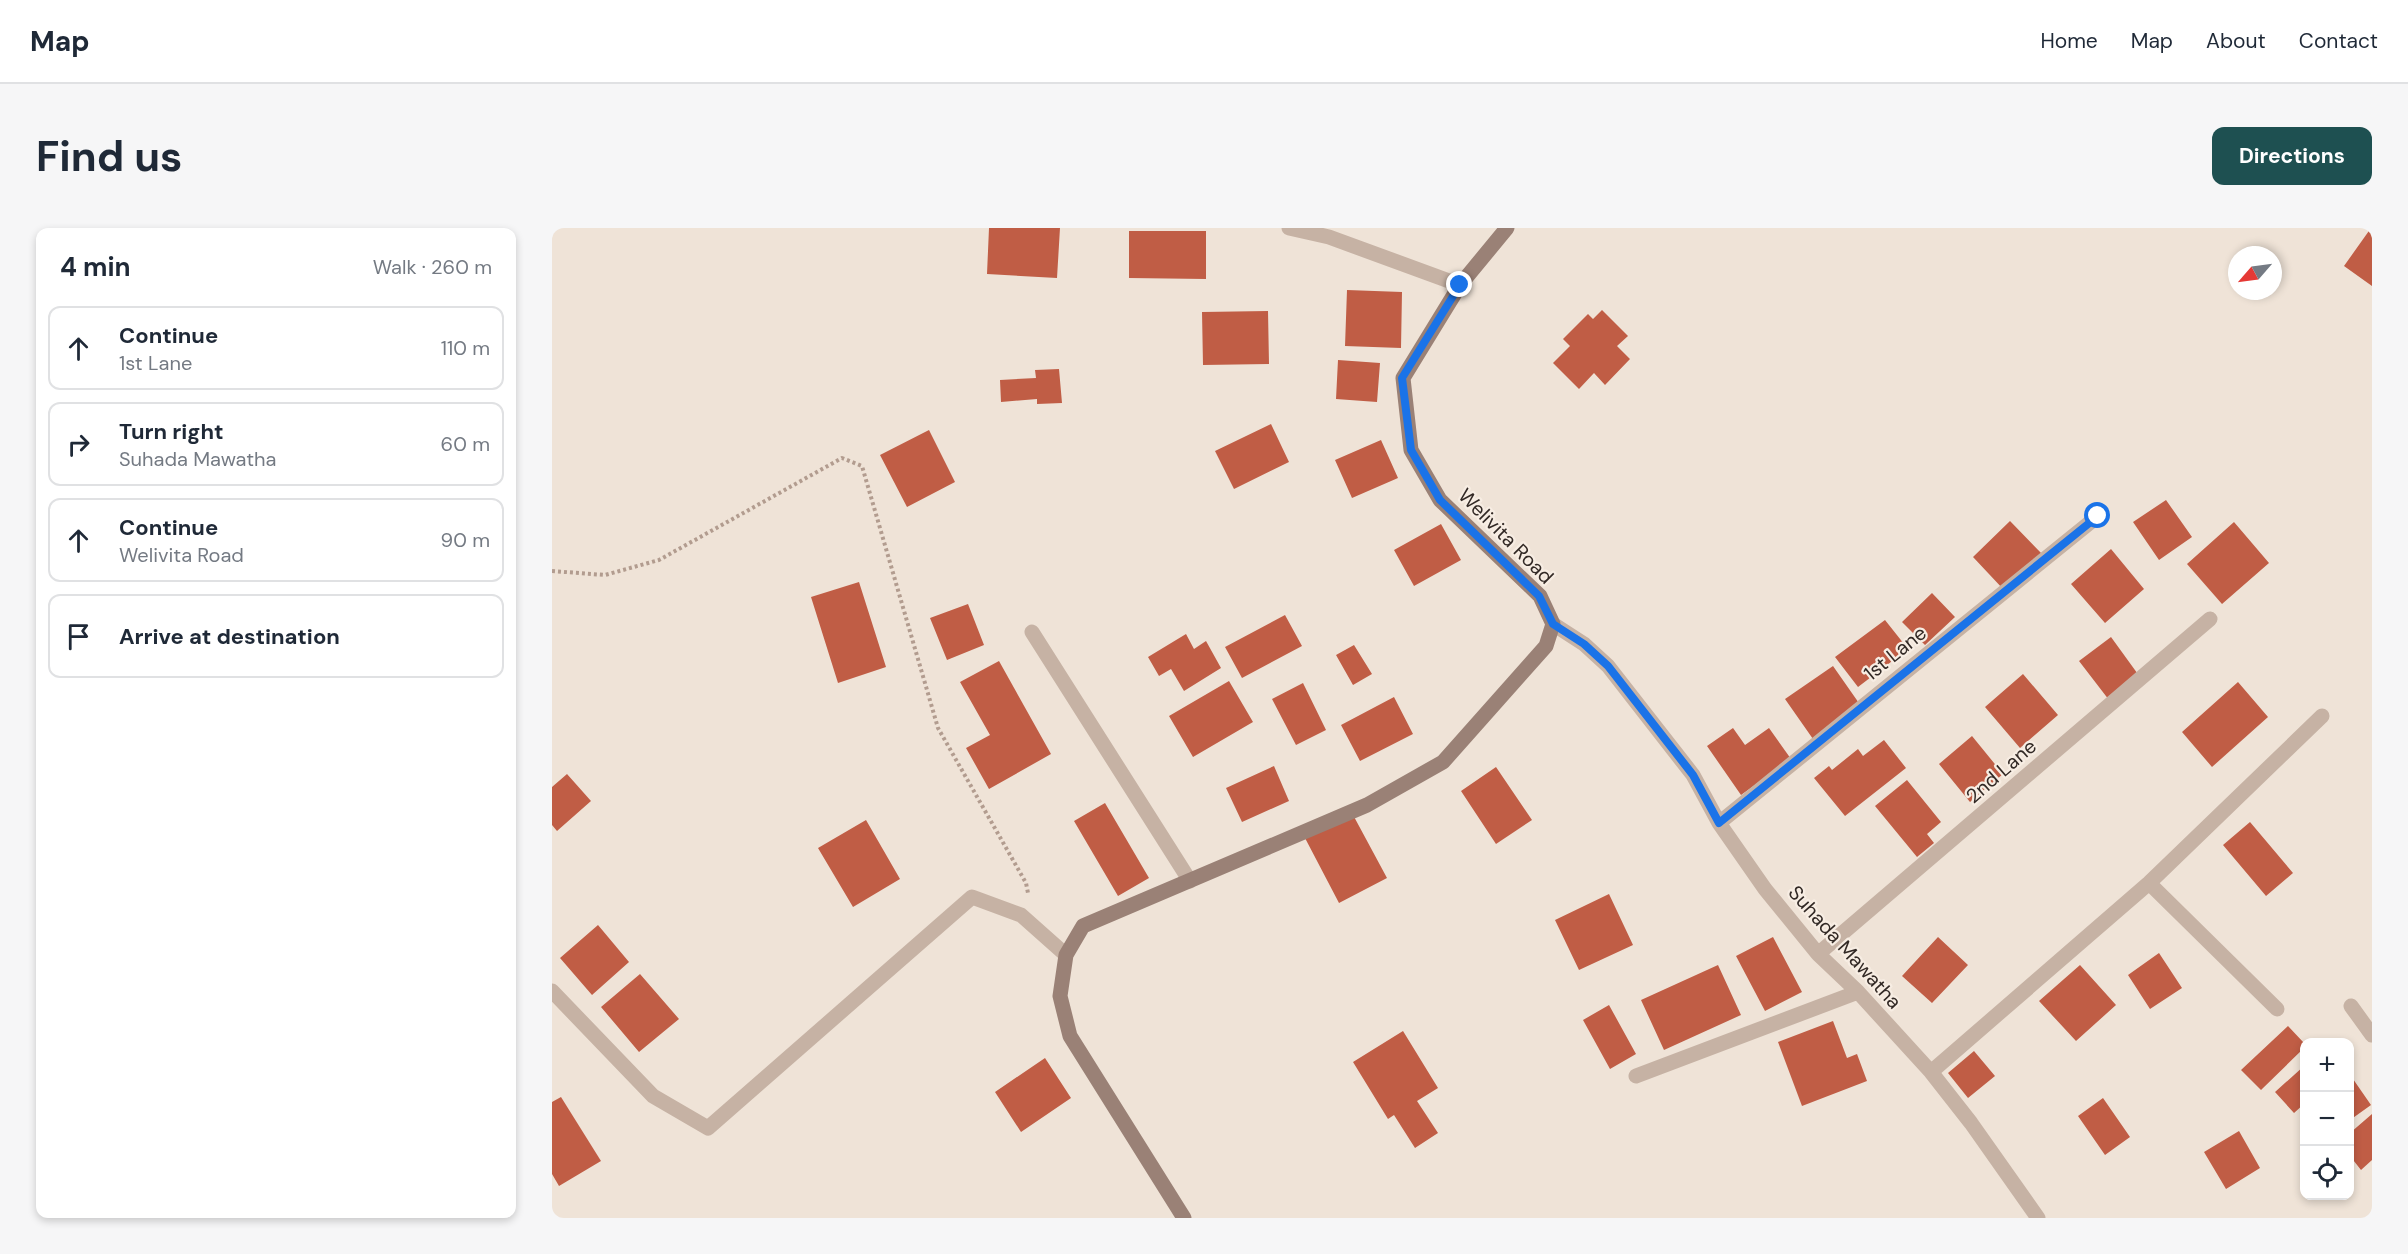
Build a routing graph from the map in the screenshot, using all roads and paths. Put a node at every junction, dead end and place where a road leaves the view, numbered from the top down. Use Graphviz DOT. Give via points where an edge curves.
graph roads {
  1 [pos="1288,228"];
  2 [pos="1508,228"];
  3 [pos="1460,285"];
  4 [pos="2098,516"];
  5 [pos="552,571"];
  6 [pos="2210,619"];
  7 [pos="1553,624"];
  8 [pos="1032,632"];
  9 [pos="2322,716"];
  10 [pos="1719,823"];
  11 [pos="1190,881"];
  12 [pos="2149,883"];
  13 [pos="1034,927"];
  14 [pos="1818,954"];
  15 [pos="1066,955"];
  16 [pos="552,991"];
  17 [pos="1858,992"];
  18 [pos="2351,1006"];
  19 [pos="2277,1010"];
  20 [pos="2372,1035"];
  21 [pos="1930,1072"];
  22 [pos="1636,1076"];
  23 [pos="1184,1218"];
  24 [pos="2038,1218"];
  1 -- 3 [label="street" via="1329,237"];
  2 -- 3 [label="street, Welivita Road"];
  3 -- 7 [label="street, Welivita Road" via="1402,378 1411,450 1440,500 1539,596"];
  4 -- 10 [label="street, 1st Lane"];
  5 -- 13 [label="path" via="605,574 659,560 842,458 862,466 938,728 1026,883"];
  6 -- 14 [label="street, 2nd Lane"];
  7 -- 10 [label="street, Suhada Mawatha" via="1608,666 1693,775"];
  7 -- 11 [label="street" via="1546,646 1443,762 1367,805"];
  8 -- 11 [label="street"];
  9 -- 12 [label="street"];
  10 -- 14 [label="street, Suhada Mawatha" via="1765,889"];
  11 -- 15 [label="street" via="1083,926"];
  12 -- 19 [label="street"];
  12 -- 21 [label="street"];
  13 -- 15 [label="street"];
  13 -- 16 [label="street" via="1021,915 972,897 708,1128 653,1096"];
  14 -- 17 [label="street, Suhada Mawatha"];
  15 -- 23 [label="street" via="1060,996 1070,1036"];
  17 -- 21 [label="street, Suhada Mawatha"];
  17 -- 22 [label="street"];
  18 -- 20 [label="street"];
  21 -- 24 [label="street, Suhada Mawatha"];
}
